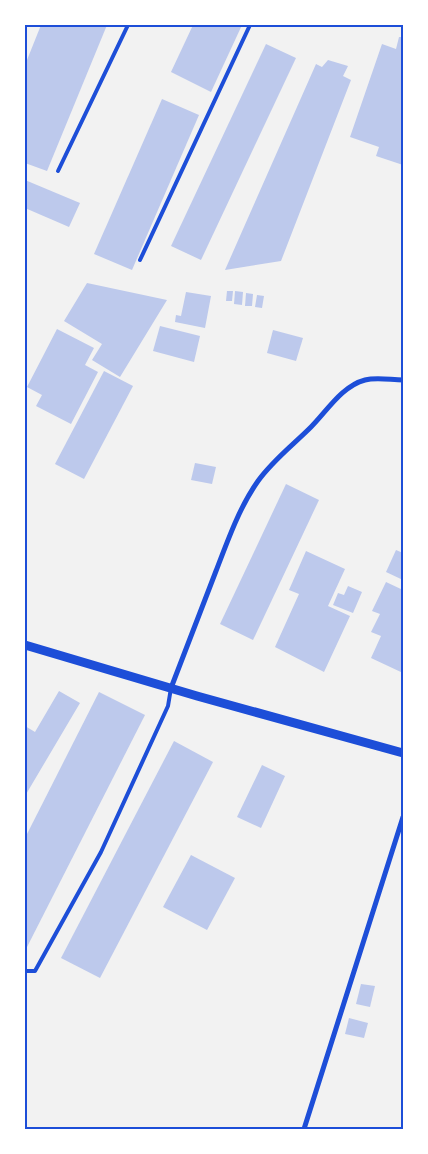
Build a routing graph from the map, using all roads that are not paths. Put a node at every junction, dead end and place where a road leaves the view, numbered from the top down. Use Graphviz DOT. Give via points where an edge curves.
graph roads {
  1 [pos="128,25"];
  2 [pos="250,25"];
  3 [pos="58,171"];
  4 [pos="140,260"];
  5 [pos="403,380"];
  6 [pos="25,645"];
  7 [pos="170,688"];
  8 [pos="403,753"];
  9 [pos="403,817"];
  10 [pos="25,970"];
  11 [pos="304,1129"];
  1 -- 3 [label="lane"];
  2 -- 4 [label="lane"];
  5 -- 7 [label="street" via="364,380 344,391 259,480 234,526"];
  6 -- 7 [label="street"];
  7 -- 8 [label="street"];
  7 -- 10 [label="lane" via="168,706 101,852 35,972"];
  9 -- 11 [label="street"];
}
